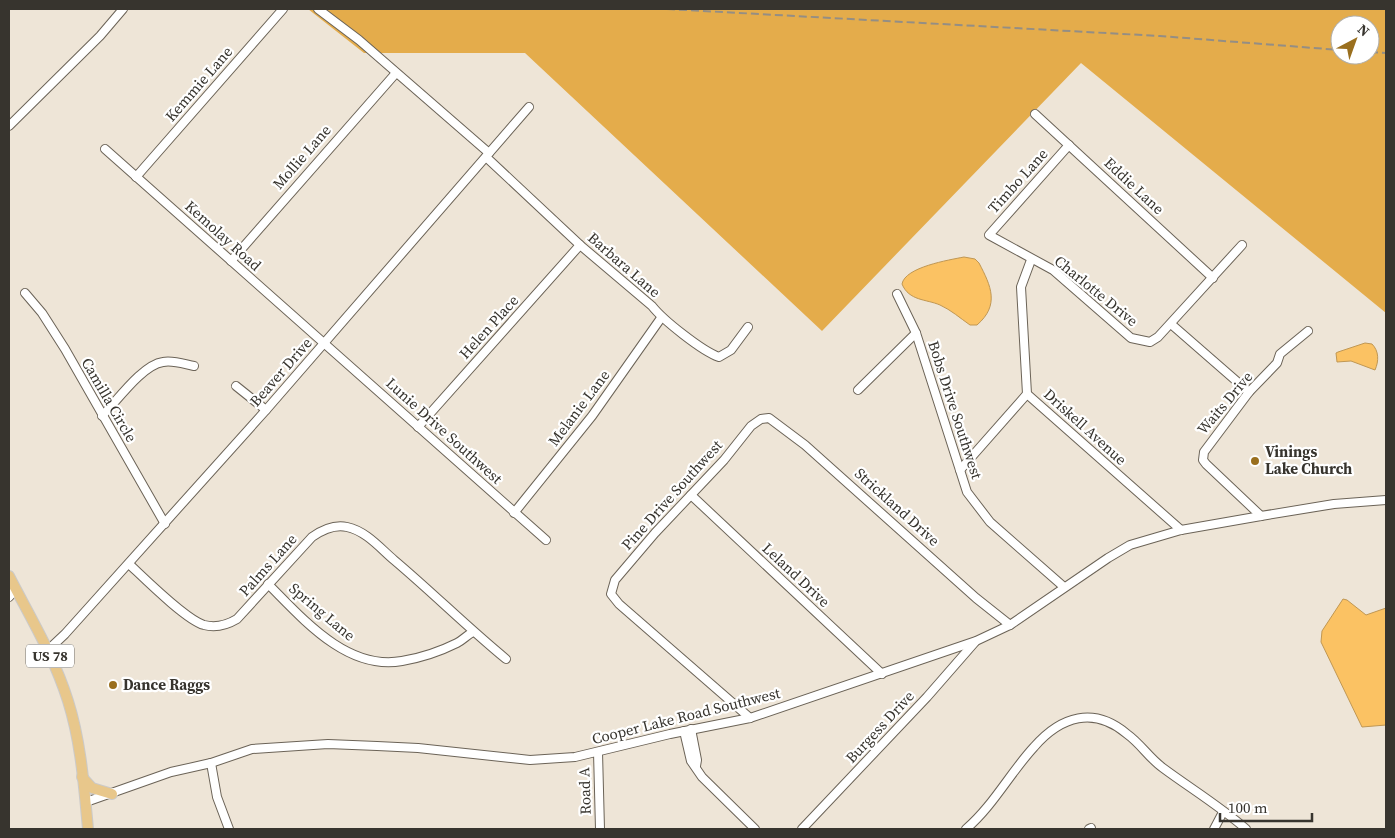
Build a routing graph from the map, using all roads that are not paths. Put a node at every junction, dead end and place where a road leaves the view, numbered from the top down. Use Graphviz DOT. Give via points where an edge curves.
graph roads {
  1 [pos="123,9"];
  2 [pos="283,9"];
  3 [pos="318,9"];
  4 [pos="396,73"];
  5 [pos="529,107"];
  6 [pos="1035,114"];
  7 [pos="9,126"];
  8 [pos="1069,145"];
  9 [pos="105,149"];
  10 [pos="487,155"];
  11 [pos="136,177"];
  12 [pos="988,235"];
  13 [pos="580,245"];
  14 [pos="1242,245"];
  15 [pos="1031,260"];
  16 [pos="231,261"];
  17 [pos="1213,278"];
  18 [pos="25,293"];
  19 [pos="897,294"];
  20 [pos="661,318"];
  21 [pos="1171,324"];
  22 [pos="748,327"];
  23 [pos="1308,331"];
  24 [pos="916,333"];
  25 [pos="324,343"];
  26 [pos="194,366"];
  27 [pos="236,386"];
  28 [pos="858,390"];
  29 [pos="1249,392"];
  30 [pos="1027,394"];
  31 [pos="266,410"];
  32 [pos="102,416"];
  33 [pos="761,419"];
  34 [pos="418,427"];
  35 [pos="960,470"];
  36 [pos="690,495"];
  37 [pos="1386,500"];
  38 [pos="514,513"];
  39 [pos="1261,516"];
  40 [pos="165,524"];
  41 [pos="1181,530"];
  42 [pos="546,540"];
  43 [pos="129,564"];
  44 [pos="9,576"];
  45 [pos="268,584"];
  46 [pos="1064,587"];
  47 [pos="12,593"];
  48 [pos="1010,624"];
  49 [pos="473,632"];
  50 [pos="976,640"];
  51 [pos="48,650"];
  52 [pos="506,659"];
  53 [pos="882,674"];
  54 [pos="750,718"];
  55 [pos="703,727"];
  56 [pos="688,730"];
  57 [pos="696,751"];
  58 [pos="598,752"];
  59 [pos="211,763"];
  60 [pos="696,766"];
  61 [pos="82,776"];
  62 [pos="112,794"];
  63 [pos="86,802"];
  64 [pos="1223,812"];
  65 [pos="88,829"];
  66 [pos="229,829"];
  67 [pos="600,829"];
  68 [pos="755,829"];
  69 [pos="802,829"];
  70 [pos="966,829"];
  71 [pos="1214,829"];
  72 [pos="1246,829"];
  1 -- 7 [label="street"];
  2 -- 11 [label="street, Kemmie Lane"];
  3 -- 4 [label="street, Barbara Lane"];
  4 -- 10 [label="street, Barbara Lane"];
  4 -- 16 [label="street, Mollie Lane"];
  5 -- 10 [label="street, Beaver Drive"];
  6 -- 8 [label="street, Eddie Lane"];
  8 -- 12 [label="street, Timbo Lane"];
  8 -- 17 [label="street, Eddie Lane"];
  9 -- 11 [label="street, Kemolay Road"];
  10 -- 13 [label="street, Barbara Lane"];
  10 -- 25 [label="street, Beaver Drive"];
  11 -- 16 [label="street, Kemolay Road"];
  12 -- 15 [label="street, Charlotte Drive"];
  13 -- 20 [label="street, Barbara Lane" via="652,306"];
  13 -- 34 [label="street, Helen Place"];
  14 -- 17 [label="street, Charlotte Drive"];
  15 -- 21 [label="street, Charlotte Drive" via="1053,270 1131,338 1150,342"];
  15 -- 30 [label="street, Driskell Avenue" via="1021,287"];
  16 -- 25 [label="street, Kemolay Road"];
  17 -- 21 [label="street, Charlotte Drive"];
  18 -- 32 [label="street, Camilla Circle" via="65,349"];
  19 -- 24 [label="street, Bobs Drive Southwest"];
  20 -- 22 [label="street, Barbara Lane" via="704,350 719,357 731,350"];
  20 -- 38 [label="street, Melanie Lane" via="592,416"];
  21 -- 29 [label="street"];
  23 -- 29 [label="street, Waits Drive" via="1280,354 1277,363"];
  24 -- 28 [label="street"];
  24 -- 35 [label="street, Bobs Drive Southwest"];
  25 -- 31 [label="street, Beaver Drive"];
  25 -- 34 [label="street, Lunie Drive Southwest"];
  26 -- 32 [label="street" via="170,361 155,364 139,376"];
  27 -- 31 [label="street"];
  29 -- 39 [label="street, Waits Drive" via="1206,448 1203,460"];
  30 -- 35 [label="street"];
  30 -- 41 [label="street, Driskell Avenue"];
  31 -- 40 [label="street, Beaver Drive"];
  32 -- 40 [label="street, Camilla Circle"];
  33 -- 36 [label="street, Pine Drive Southwest" via="751,426"];
  33 -- 48 [label="street, Strickland Drive" via="769,418 805,445 976,598"];
  34 -- 38 [label="street, Lunie Drive Southwest"];
  35 -- 46 [label="street, Bobs Drive Southwest" via="967,492 990,522"];
  36 -- 53 [label="street, Leland Drive"];
  36 -- 54 [label="street, Pine Drive Southwest" via="614,580 611,594"];
  37 -- 39 [label="street, Cooper Lake Road Southwest" via="1334,504"];
  38 -- 42 [label="street, Lunie Drive Southwest"];
  39 -- 41 [label="street, Cooper Lake Road Southwest"];
  40 -- 43 [label="street, Beaver Drive"];
  41 -- 46 [label="street, Cooper Lake Road Southwest" via="1130,545"];
  43 -- 45 [label="street, Palms Lane" via="202,625 228,625"];
  43 -- 51 [label="street, Beaver Drive"];
  44 -- 47 [label="main road, US 78"];
  45 -- 49 [label="street, Spring Lane" via="295,612 337,646 366,660 403,661 458,642"];
  45 -- 49 [label="street, Palms Lane" via="312,537 327,528 350,527 372,540"];
  46 -- 48 [label="street, Cooper Lake Road Southwest"];
  47 -- 51 [label="main road, US 78"];
  48 -- 50 [label="street, Cooper Lake Road Southwest"];
  49 -- 52 [label="street, Palms Lane"];
  50 -- 53 [label="street, Cooper Lake Road Southwest"];
  50 -- 69 [label="street, Burgess Drive" via="927,697"];
  51 -- 61 [label="main road, US 78" via="68,702"];
  53 -- 54 [label="street, Cooper Lake Road Southwest"];
  54 -- 55 [label="street, Cooper Lake Road Southwest"];
  55 -- 56 [label="street, Cooper Lake Road Southwest"];
  55 -- 57 [label="street" via="698,735"];
  56 -- 57 [label="street"];
  56 -- 58 [label="street, Cooper Lake Road Southwest"];
  56 -- 60 [label="street" via="691,761"];
  57 -- 60 [label="street"];
  58 -- 59 [label="street, Cooper Lake Road Southwest" via="530,760 418,748 328,744 252,749"];
  58 -- 67 [label="street, Road A"];
  59 -- 62 [label="street, Cooper Lake Road Southwest" via="171,772"];
  59 -- 66 [label="street" via="217,797"];
  60 -- 68 [label="street" via="714,792"];
  61 -- 62 [label="main road" via="92,788"];
  61 -- 63 [label="main road, US 78"];
  62 -- 63 [label="street, Cooper Lake Road Southwest"];
  63 -- 65 [label="main road, US 78"];
  64 -- 70 [label="street" via="1150,759 1135,740 1113,724 1094,718 1073,718 1049,732 1034,746"];
  64 -- 71 [label="street"];
  64 -- 72 [label="street"];
}
